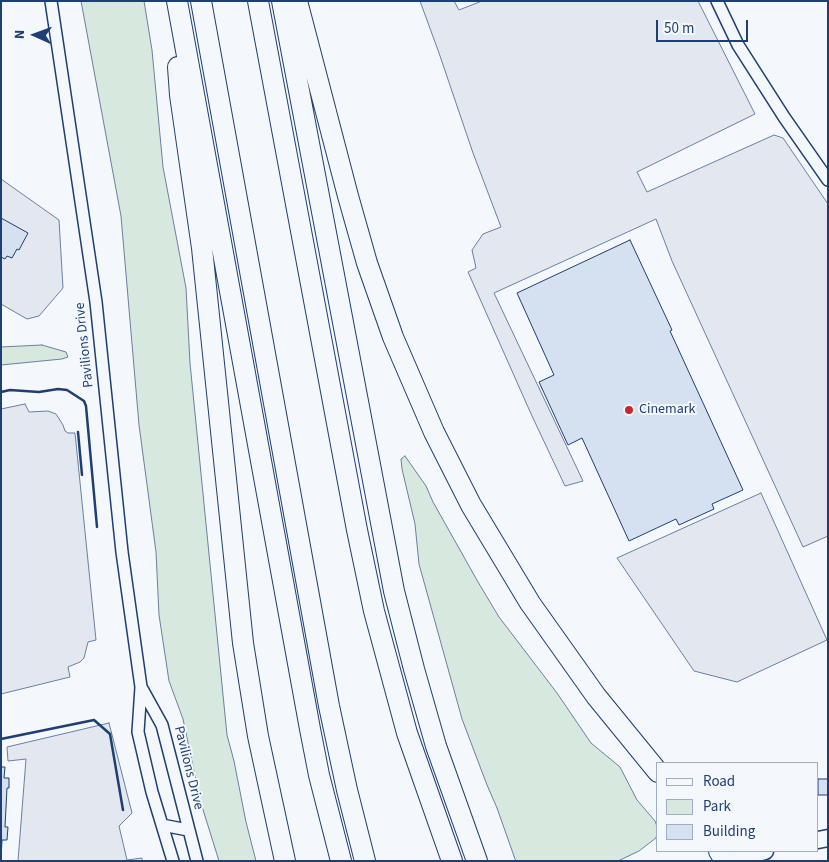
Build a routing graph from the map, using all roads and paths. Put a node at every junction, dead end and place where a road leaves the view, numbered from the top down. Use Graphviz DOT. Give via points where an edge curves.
graph roads {
  1 [pos="51,1"];
  2 [pos="201,1"];
  3 [pos="258,1"];
  4 [pos="282,1"];
  5 [pos="297,1"];
  6 [pos="717,1"];
  7 [pos="178,7"];
  8 [pos="828,180"];
  9 [pos="141,687"];
  10 [pos="656,770"];
  11 [pos="162,824"];
  12 [pos="188,830"];
  13 [pos="761,852"];
  14 [pos="173,861"];
  15 [pos="197,861"];
  16 [pos="285,861"];
  17 [pos="341,861"];
  18 [pos="365,861"];
  19 [pos="452,861"];
  20 [pos="477,861"];
  21 [pos="727,861"];
  1 -- 9 [label="street, Pavilions Drive" via="94,285 122,552"];
  2 -- 18 [label="highway" via="329,706"];
  3 -- 19 [label="highway" via="374,611 407,733"];
  4 -- 20 [label="highway" via="394,591 436,746"];
  5 -- 10 [label="highway" via="367,263 393,336 437,439 482,524 530,602 596,696"];
  6 -- 8 [label="street" via="738,45"];
  7 -- 16 [label="highway" via="179,87 202,248 244,643 258,736"];
  7 -- 17 [label="highway" via="308,719"];
  9 -- 11 [label="street, Pavilions Drive" via="138,732"];
  9 -- 12 [label="street, Pavilions Drive" via="162,725"];
  11 -- 12 [label="street, Pavilions Drive"];
  11 -- 14 [label="street, Pavilions Drive"];
  12 -- 15 [label="street, Pavilions Drive"];
  13 -- 21 [label="main road"];
}
